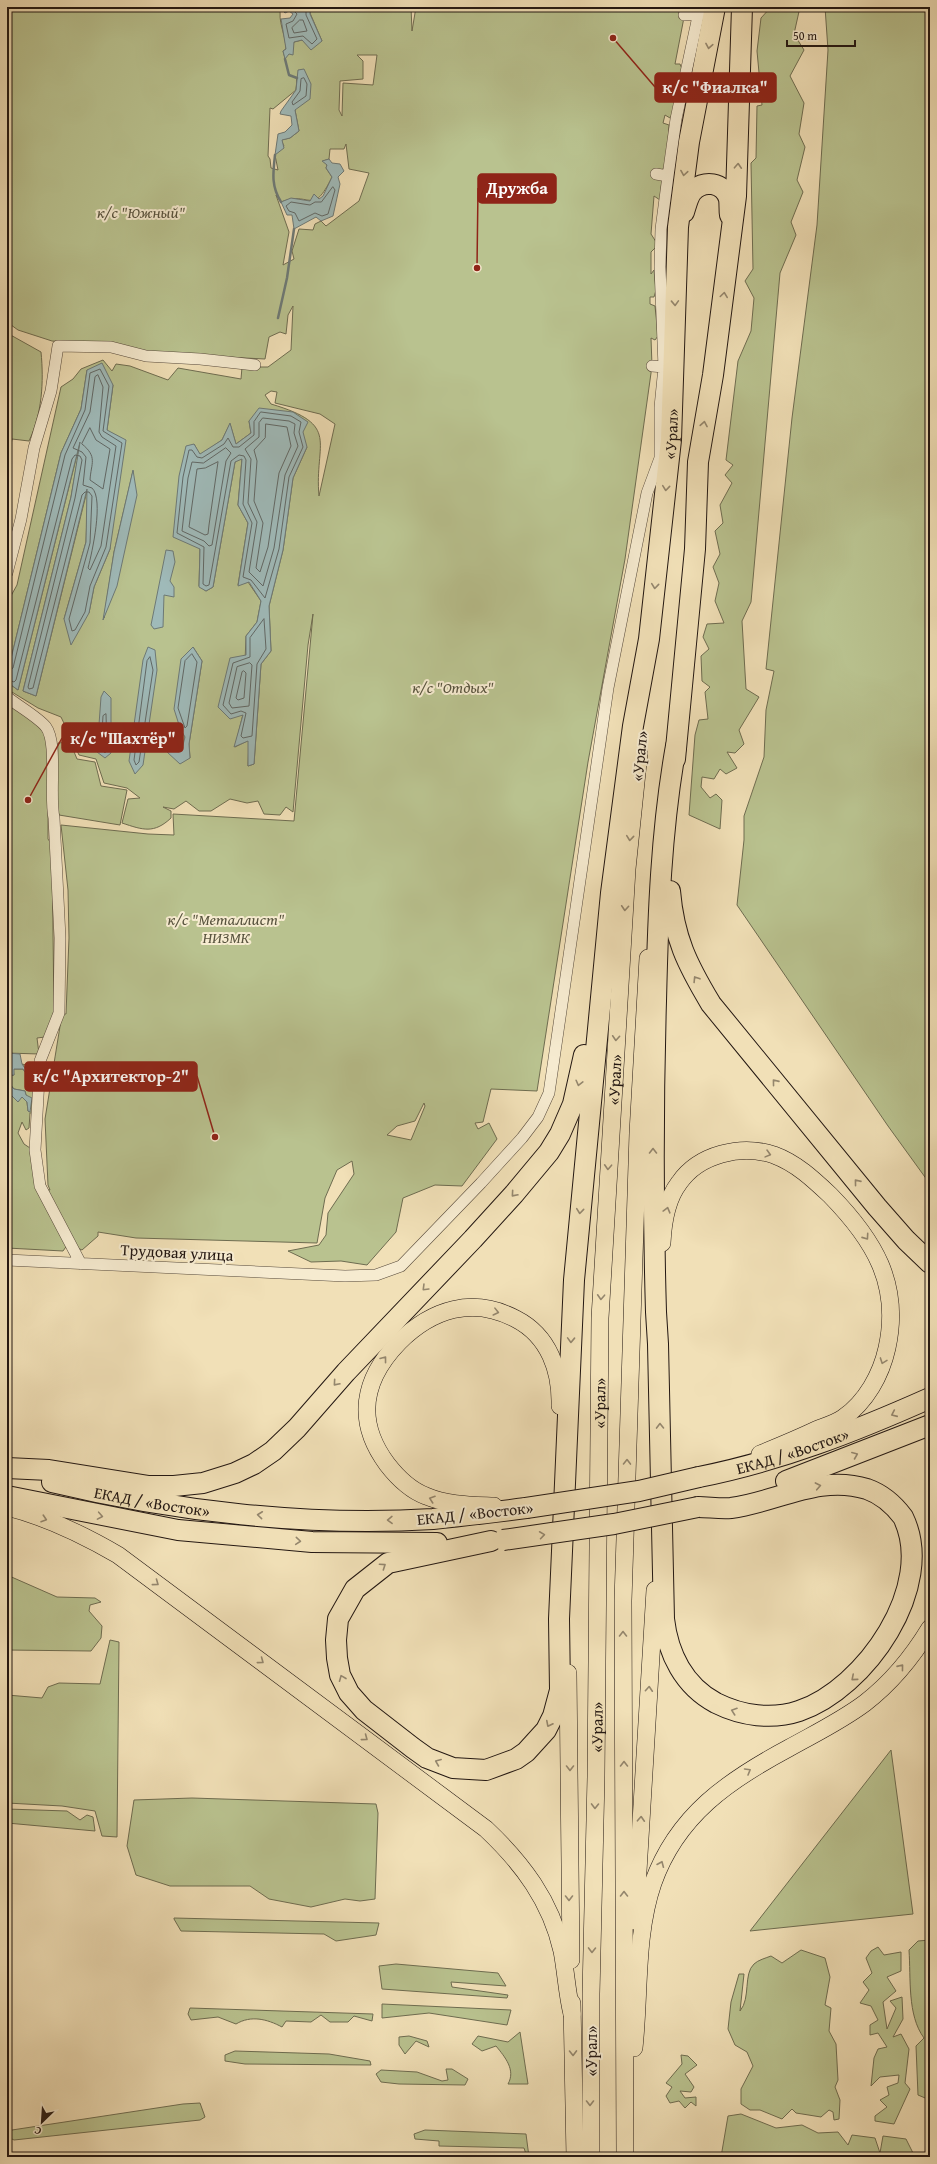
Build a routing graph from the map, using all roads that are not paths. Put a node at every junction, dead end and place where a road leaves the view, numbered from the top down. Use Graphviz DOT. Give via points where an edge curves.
graph roads {
  1 [pos="742,7"];
  2 [pos="704,9"];
  3 [pos="684,15"];
  4 [pos="656,174"];
  5 [pos="668,176"];
  6 [pos="678,227"];
  7 [pos="731,247"];
  8 [pos="255,365"];
  9 [pos="652,366"];
  10 [pos="664,367"];
  11 [pos="698,462"];
  12 [pos="7,573"];
  13 [pos="643,674"];
  14 [pos="7,697"];
  15 [pos="676,746"];
  16 [pos="611,893"];
  17 [pos="7,1260"];
  18 [pos="930,1263"];
  19 [pos="81,1264"];
  20 [pos="658,1344"];
  21 [pos="930,1398"];
  22 [pos="930,1425"];
  23 [pos="7,1468"];
  24 [pos="7,1472"];
  25 [pos="708,1475"];
  26 [pos="7,1496"];
  27 [pos="661,1507"];
  28 [pos="698,1507"];
  29 [pos="7,1508"];
  30 [pos="526,1508"];
  31 [pos="563,1522"];
  32 [pos="497,1541"];
  33 [pos="563,1561"];
  34 [pos="930,1628"];
  35 [pos="572,2014"];
  36 [pos="630,2082"];
  37 [pos="575,2157"];
  38 [pos="591,2157"];
  39 [pos="625,2157"];
  40 [pos="629,2157"];
  7 -- 1 [label="highway, «Урал», one-way" via="738,167"];
  2 -- 3 [label="street"];
  2 -- 5 [label="street, Трудовая улица" via="676,120"];
  2 -- 6 [label="highway, «Урал», one-way"];
  4 -- 5 [label="street"];
  5 -- 10 [label="street, Трудовая улица" via="661,229 660,267"];
  6 -- 7 [label="highway" via="691,193 709,183 718,185 729,199"];
  6 -- 13 [label="highway, «Урал», one-way" via="671,440"];
  11 -- 7 [label="highway, «Урал», one-way"];
  8 -- 12 [label="street" via="146,356 111,347 58,346 51,391 34,448 21,519"];
  9 -- 10 [label="street"];
  10 -- 19 [label="street, Трудовая улица" via="660,408 660,458 647,493 608,688 549,1093 538,1117 481,1183 401,1266 376,1275 345,1276"];
  11 -- 15 [label="highway" via="695,549"];
  39 -- 11 [label="main road, «Урал», one-way" via="623,1601 638,1133 654,872 687,536"];
  13 -- 16 [label="highway" via="633,726"];
  13 -- 38 [label="main road, «Урал», one-way" via="642,721 626,892 600,1318"];
  14 -- 19 [label="street" via="46,727 52,739 51,805 54,818 60,938 59,1012 40,1061 35,1150 40,1186"];
  18 -- 15 [label="highway, one-way" via="877,1207 751,1054 711,1004 690,970 679,942 669,880 668,858"];
  20 -- 15 [label="highway, one-way" via="653,1183 657,967 662,859"];
  16 -- 23 [label="highway, one-way" via="597,964 581,1074 573,1104 560,1134 549,1152 514,1194 351,1366 297,1428 254,1464 203,1483 148,1486 49,1470"];
  16 -- 31 [label="highway, one-way" via="574,1280"];
  17 -- 19 [label="street, Трудовая улица"];
  20 -- 25 [label="main road, one-way" via="662,1290 662,1226 670,1199 679,1182 691,1169 705,1160 733,1151 746,1150 773,1155 789,1162 809,1176 847,1213 877,1254 885,1275 891,1316 885,1355 870,1391 842,1419"];
  27 -- 20 [label="highway, one-way"];
  21 -- 25 [label="highway, ЕКАД / «Восток», one-way" via="870,1425 789,1454"];
  28 -- 22 [label="highway, ЕКАД / «Восток», one-way" via="769,1488"];
  30 -- 24 [label="highway, ЕКАД / «Восток», one-way" via="402,1520 287,1517 189,1508 88,1491"];
  25 -- 30 [label="highway, ЕКАД / «Восток», bridge" via="639,1491"];
  26 -- 32 [label="highway, ЕКАД / «Восток», one-way" via="178,1530 312,1542 418,1544"];
  28 -- 27 [label="highway, one-way" via="730,1508 821,1485 847,1485 868,1490 896,1508 915,1536 920,1553 921,1571 913,1606 892,1639 874,1658 837,1692 817,1704 778,1715 741,1713 727,1708 712,1701 689,1682 680,1670 666,1639"];
  36 -- 27 [label="main road, one-way" via="632,1970"];
  32 -- 28 [label="highway, ЕКАД / «Восток», one-way, bridge" via="614,1524"];
  29 -- 35 [label="main road, one-way" via="53,1521 118,1555 486,1829 508,1850 542,1895 562,1951"];
  30 -- 31 [label="main road, one-way" via="453,1503 425,1496 393,1472 372,1439 366,1406 368,1391 379,1365 408,1333 440,1312 476,1308 511,1316 533,1331 546,1346 555,1364 560,1387 559,1483"];
  31 -- 33 [label="highway"];
  33 -- 32 [label="highway, one-way" via="559,1619 560,1690 546,1730 526,1752 504,1765 486,1770 453,1768 427,1758 413,1748 364,1710 349,1693 340,1675 337,1658 338,1619 355,1589 388,1563"];
  33 -- 35 [label="main road, one-way" via="568,1616"];
  36 -- 34 [label="main road, one-way" via="647,1905 660,1865 674,1838 689,1819 740,1775 821,1731 864,1703 896,1674"];
  35 -- 37 [label="main road, one-way"];
  36 -- 40 [label="main road"];
}
